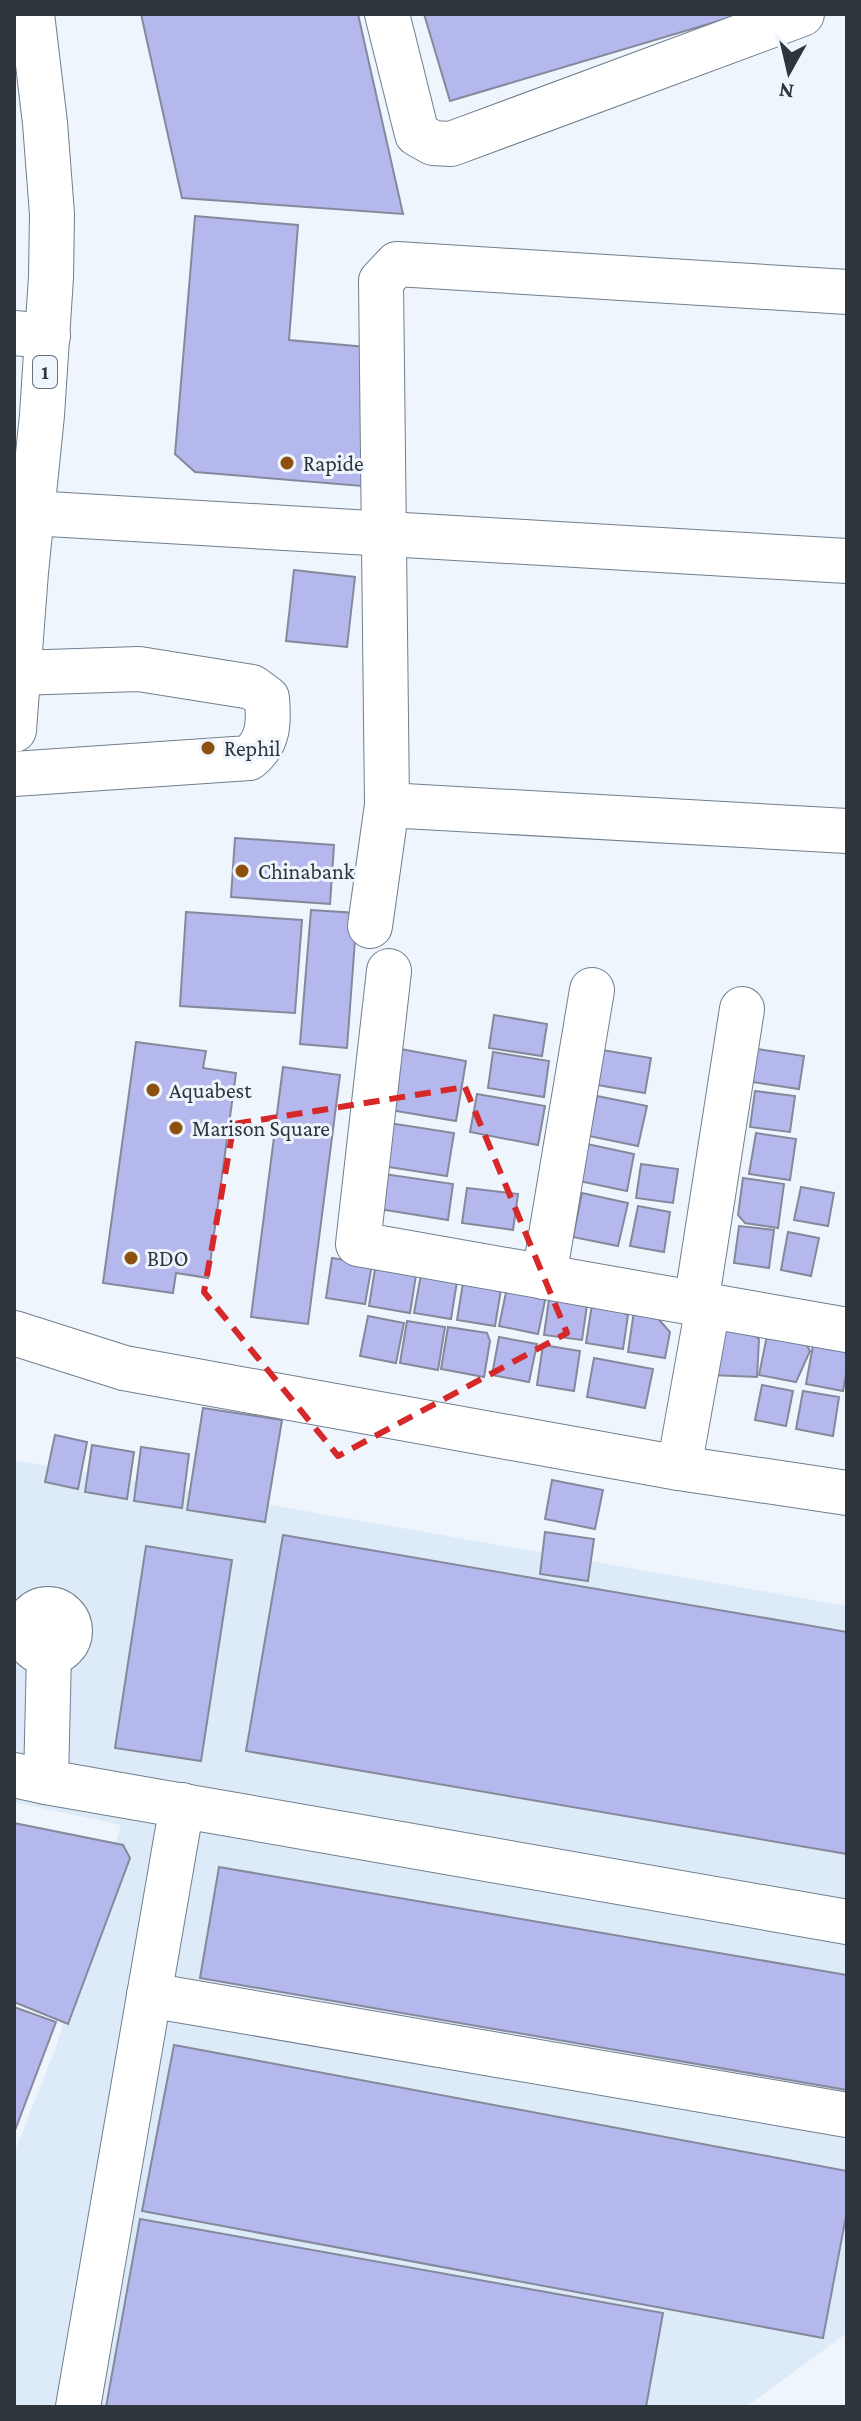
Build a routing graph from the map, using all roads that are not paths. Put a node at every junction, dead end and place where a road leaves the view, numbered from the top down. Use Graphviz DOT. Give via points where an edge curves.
graph roads {
  1 [pos="32,14"];
  2 [pos="387,14"];
  3 [pos="802,14"];
  4 [pos="847,292"];
  5 [pos="31,334"];
  6 [pos="28,414"];
  7 [pos="31,513"];
  8 [pos="383,534"];
  9 [pos="847,561"];
  10 [pos="20,572"];
  11 [pos="18,628"];
  12 [pos="17,673"];
  13 [pos="14,730"];
  14 [pos="14,774"];
  15 [pos="387,805"];
  16 [pos="847,831"];
  17 [pos="370,926"];
  18 [pos="389,971"];
  19 [pos="592,990"];
  20 [pos="742,1009"];
  21 [pos="544,1277"];
  22 [pos="702,1305"];
  23 [pos="846,1327"];
  24 [pos="14,1333"];
  25 [pos="679,1468"];
  26 [pos="847,1493"];
  27 [pos="49,1654"];
  28 [pos="30,1778"];
  29 [pos="182,1805"];
  30 [pos="847,1922"];
  31 [pos="149,1995"];
  32 [pos="847,2115"];
  33 [pos="78,2407"];
  1 -- 5 [label="main road, 1" via="52,214"];
  2 -- 3 [label="main road" via="417,134 433,143 451,144"];
  4 -- 8 [label="main road" via="397,264 381,281"];
  5 -- 6 [label="main road, 1"];
  6 -- 7 [label="main road, 1"];
  7 -- 8 [label="main road"];
  7 -- 10 [label="main road, 1"];
  8 -- 9 [label="main road"];
  8 -- 15 [label="main road"];
  10 -- 11 [label="main road, 1"];
  11 -- 12 [label="main road, 1"];
  12 -- 13 [label="main road, 1"];
  12 -- 14 [label="main road" via="139,669 252,687 267,698 269,720 261,748 249,758"];
  15 -- 16 [label="main road"];
  15 -- 17 [label="main road"];
  18 -- 21 [label="main road" via="358,1244"];
  19 -- 21 [label="main road"];
  20 -- 22 [label="main road"];
  21 -- 22 [label="main road"];
  22 -- 23 [label="main road"];
  22 -- 25 [label="main road"];
  24 -- 25 [label="main road" via="124,1368"];
  25 -- 26 [label="main road"];
  27 -- 28 [label="main road"];
  28 -- 29 [label="main road"];
  29 -- 30 [label="main road"];
  29 -- 31 [label="main road"];
  31 -- 32 [label="main road"];
  31 -- 33 [label="main road"];
}
